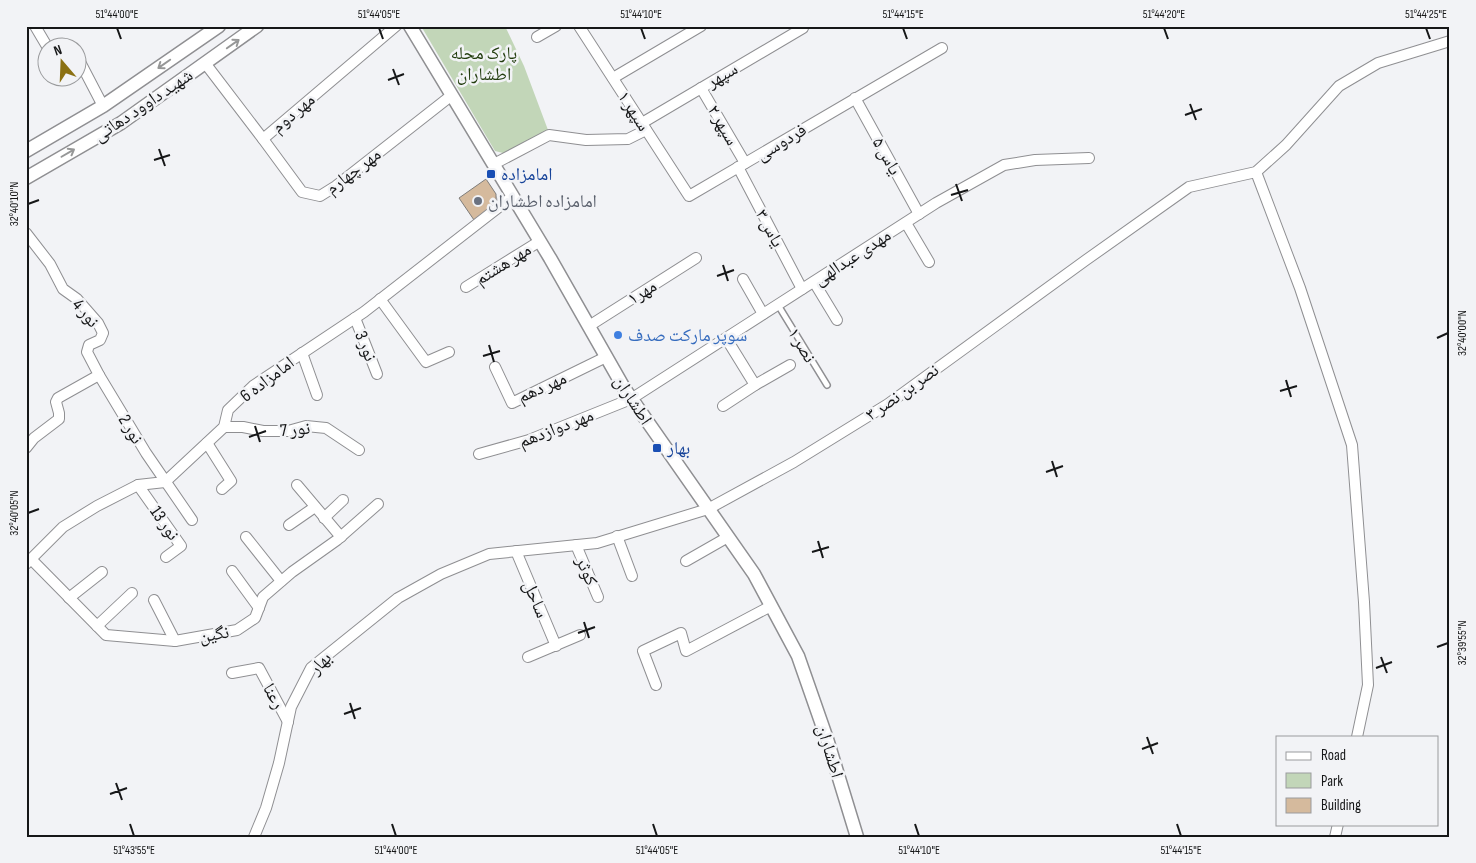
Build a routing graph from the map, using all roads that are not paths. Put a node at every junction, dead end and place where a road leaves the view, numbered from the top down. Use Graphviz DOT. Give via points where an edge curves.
graph roads {
  1 [pos="35,26"];
  2 [pos="218,26"];
  3 [pos="257,26"];
  4 [pos="396,26"];
  5 [pos="410,26"];
  6 [pos="556,26"];
  7 [pos="579,26"];
  8 [pos="701,26"];
  9 [pos="803,28"];
  10 [pos="537,37"];
  11 [pos="42,38"];
  12 [pos="1450,41"];
  13 [pos="942,48"];
  14 [pos="206,63"];
  15 [pos="88,77"];
  16 [pos="613,78"];
  17 [pos="701,88"];
  18 [pos="452,94"];
  19 [pos="855,98"];
  20 [pos="103,106"];
  21 [pos="644,126"];
  22 [pos="263,139"];
  23 [pos="26,151"];
  24 [pos="1089,158"];
  25 [pos="494,164"];
  26 [pos="742,165"];
  27 [pos="1256,172"];
  28 [pos="26,178"];
  29 [pos="513,196"];
  30 [pos="689,196"];
  31 [pos="919,214"];
  32 [pos="906,222"];
  33 [pos="26,233"];
  34 [pos="540,241"];
  35 [pos="696,258"];
  36 [pos="929,262"];
  37 [pos="743,279"];
  38 [pos="814,282"];
  39 [pos="466,287"];
  40 [pos="802,289"];
  41 [pos="380,299"];
  42 [pos="778,305"];
  43 [pos="763,314"];
  44 [pos="355,318"];
  45 [pos="837,320"];
  46 [pos="589,326"];
  47 [pos="726,338"];
  48 [pos="449,352"];
  49 [pos="302,353"];
  50 [pos="606,357"];
  51 [pos="790,365"];
  52 [pos="495,367"];
  53 [pos="377,374"];
  54 [pos="99,375"];
  55 [pos="754,385"];
  56 [pos="827,386"];
  57 [pos="317,396"];
  58 [pos="632,399"];
  59 [pos="723,406"];
  60 [pos="224,427"];
  61 [pos="207,443"];
  62 [pos="26,448"];
  63 [pos="359,450"];
  64 [pos="479,454"];
  65 [pos="165,482"];
  66 [pos="138,485"];
  67 [pos="297,485"];
  68 [pos="222,489"];
  69 [pos="343,500"];
  70 [pos="378,504"];
  71 [pos="315,507"];
  72 [pos="708,509"];
  73 [pos="324,518"];
  74 [pos="192,520"];
  75 [pos="289,525"];
  76 [pos="617,536"];
  77 [pos="246,537"];
  78 [pos="341,537"];
  79 [pos="728,537"];
  80 [pos="576,545"];
  81 [pos="516,551"];
  82 [pos="166,557"];
  83 [pos="686,561"];
  84 [pos="29,562"];
  85 [pos="232,571"];
  86 [pos="102,572"];
  87 [pos="632,576"];
  88 [pos="281,581"];
  89 [pos="132,593"];
  90 [pos="70,598"];
  91 [pos="598,598"];
  92 [pos="154,600"];
  93 [pos="771,606"];
  94 [pos="259,608"];
  95 [pos="97,626"];
  96 [pos="580,635"];
  97 [pos="175,641"];
  98 [pos="556,646"];
  99 [pos="528,657"];
  100 [pos="232,673"];
  101 [pos="656,685"];
  102 [pos="288,722"];
  103 [pos="1357,736"];
  104 [pos="254,837"];
  105 [pos="856,837"];
  1 -- 11 [label="street"];
  2 -- 20 [label="street, شهید داوود دهاتی, one-way"];
  14 -- 3 [label="street, شهید داوود دهاتی, one-way"];
  4 -- 22 [label="street, مهر دوم"];
  5 -- 18 [label="street, اطشاران"];
  6 -- 10 [label="street"];
  7 -- 16 [label="street, سپهر ۱"];
  8 -- 16 [label="street"];
  9 -- 17 [label="street, سپهر"];
  12 -- 27 [label="street" via="1378,63 1339,86 1286,145"];
  13 -- 19 [label="street, فردوسی"];
  14 -- 22 [label="street, مهر دوم"];
  28 -- 14 [label="street, شهید داوود دهاتی, one-way" via="121,123"];
  15 -- 20 [label="street"];
  16 -- 21 [label="street, سپهر ۱"];
  17 -- 21 [label="street, سپهر"];
  17 -- 26 [label="street, سپهر ۲"];
  18 -- 22 [label="street, مهر چهارم" via="320,196 302,192"];
  18 -- 25 [label="street, اطشاران"];
  19 -- 26 [label="street, فردوسی"];
  19 -- 31 [label="street, یاس ۵"];
  20 -- 23 [label="street, شهید داوود دهاتی"];
  21 -- 25 [label="street, سپهر" via="628,139 586,140 549,135"];
  21 -- 30 [label="street, سپهر ۱"];
  24 -- 31 [label="street, مهدی عبدالهی" via="1004,165"];
  25 -- 29 [label="street, اطشاران"];
  26 -- 30 [label="street, فردوسی"];
  26 -- 40 [label="street, یاس ۳"];
  27 -- 72 [label="street, نصر بن نصر ۳" via="1189,188 888,404 794,462"];
  27 -- 103 [label="street" via="1300,288 1352,445 1368,685"];
  29 -- 34 [label="street, اطشاران"];
  29 -- 41 [label="street, امامزاده 6"];
  31 -- 32 [label="street, مهدی عبدالهی"];
  32 -- 36 [label="street"];
  32 -- 38 [label="street, مهدی عبدالهی"];
  33 -- 54 [label="street, نور 4" via="50,264 63,289 77,299 98,323 103,333 100,340 89,345 87,352"];
  34 -- 39 [label="street, مهر هشتم"];
  34 -- 46 [label="street, اطشاران"];
  35 -- 46 [label="street, مهر۱"];
  37 -- 43 [label="street"];
  38 -- 40 [label="street, مهدی عبدالهی"];
  38 -- 45 [label="street"];
  40 -- 42 [label="street, مهدی عبدالهی"];
  41 -- 44 [label="street, امامزاده 6"];
  41 -- 48 [label="street" via="426,362"];
  42 -- 43 [label="street, مهدی عبدالهی"];
  42 -- 56 [label="lane, نصر ۱"];
  43 -- 47 [label="street, مهدی عبدالهی"];
  44 -- 49 [label="street, امامزاده 6"];
  44 -- 53 [label="street, نور 3"];
  46 -- 50 [label="street, اطشاران"];
  47 -- 55 [label="street"];
  47 -- 58 [label="street, مهدی عبدالهی"];
  49 -- 57 [label="street"];
  49 -- 60 [label="street, امامزاده 6" via="253,386 228,410"];
  50 -- 52 [label="street, مهر دهم" via="512,403"];
  50 -- 58 [label="street, اطشاران"];
  51 -- 55 [label="street"];
  54 -- 62 [label="street" via="58,398 59,419"];
  54 -- 65 [label="street, نور 2"];
  55 -- 59 [label="street"];
  58 -- 64 [label="street, مهر دوازدهم" via="529,440"];
  58 -- 72 [label="street, اطشاران"];
  60 -- 61 [label="street, امامزاده 6"];
  60 -- 63 [label="street, نور 7" via="263,431 288,431 306,426 326,428"];
  61 -- 65 [label="street, امامزاده 6"];
  61 -- 68 [label="street" via="231,481"];
  65 -- 66 [label="street"];
  65 -- 74 [label="street, نور 2"];
  66 -- 82 [label="street, نور 13" via="181,546"];
  66 -- 84 [label="street" via="63,527"];
  67 -- 71 [label="street"];
  69 -- 73 [label="street"];
  70 -- 78 [label="street, نگین"];
  71 -- 73 [label="street"];
  71 -- 75 [label="street"];
  72 -- 76 [label="street, بهار"];
  72 -- 79 [label="street, اطشاران"];
  73 -- 78 [label="street"];
  76 -- 80 [label="street, بهار" via="597,543"];
  76 -- 87 [label="street"];
  77 -- 88 [label="street"];
  78 -- 88 [label="street, نگین"];
  79 -- 83 [label="street"];
  79 -- 93 [label="street, اطشاران"];
  80 -- 81 [label="street, بهار"];
  80 -- 91 [label="street, کوثر"];
  81 -- 98 [label="street, ساحل"];
  81 -- 102 [label="street, بهار" via="489,554 441,574 398,598 311,668 291,707"];
  84 -- 90 [label="street, نگین"];
  85 -- 94 [label="street"];
  86 -- 90 [label="street"];
  88 -- 94 [label="street, نگین" via="263,597"];
  89 -- 95 [label="street"];
  90 -- 95 [label="street, نگین"];
  92 -- 97 [label="street"];
  93 -- 101 [label="street" via="686,651 681,633 643,651"];
  93 -- 105 [label="street, اطشاران" via="798,656"];
  94 -- 97 [label="street, نگین" via="255,618 237,630"];
  95 -- 97 [label="street, نگین" via="106,635"];
  96 -- 98 [label="street"];
  98 -- 99 [label="street"];
  100 -- 102 [label="street, رعنا" via="259,668"];
  102 -- 104 [label="street, بهار" via="266,808"];
}
